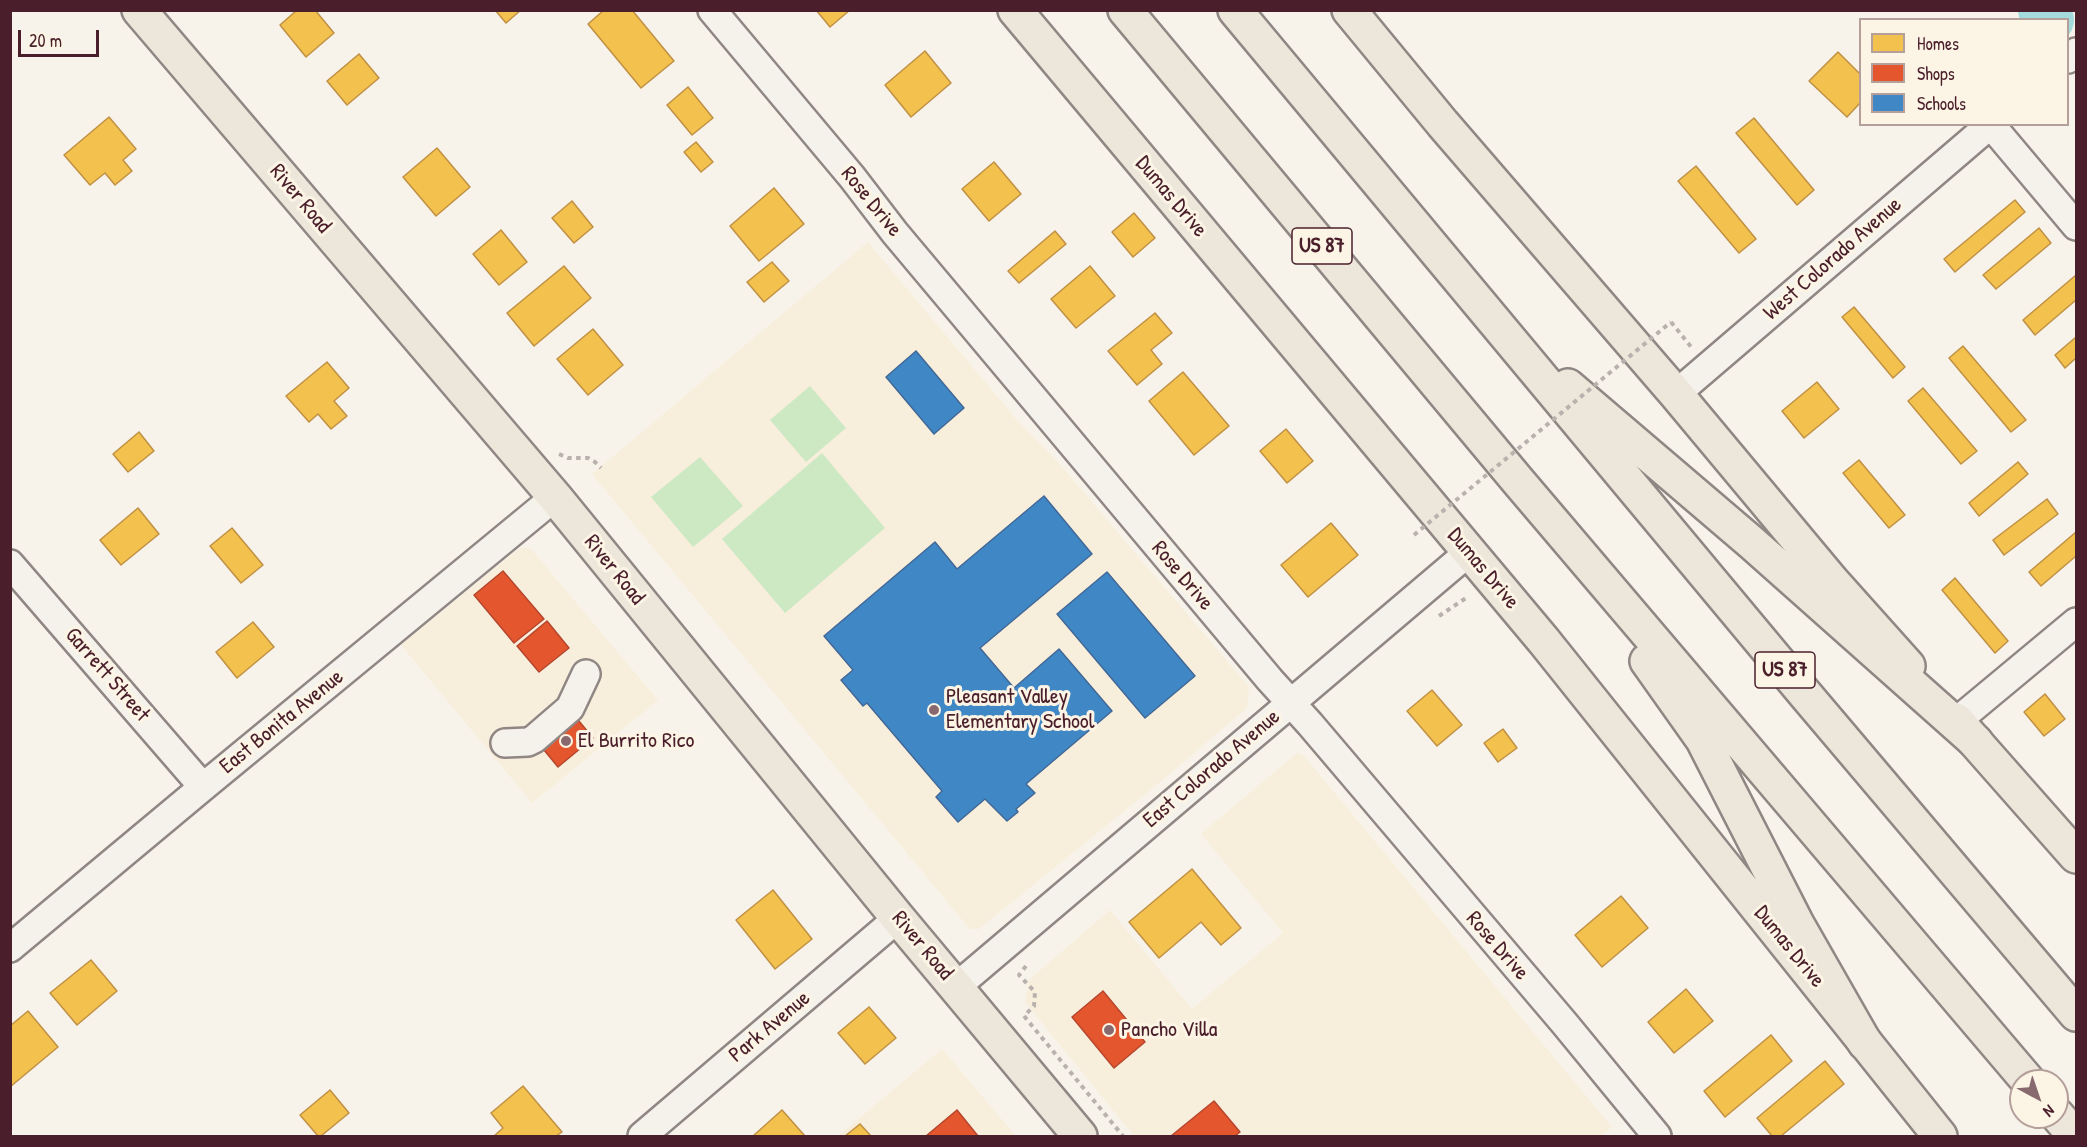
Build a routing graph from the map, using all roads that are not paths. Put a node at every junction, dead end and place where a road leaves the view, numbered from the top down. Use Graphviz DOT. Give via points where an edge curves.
graph roads {
  1 [pos="139,10"];
  2 [pos="712,10"];
  3 [pos="1015,10"];
  4 [pos="1125,10"];
  5 [pos="1235,10"];
  6 [pos="1349,10"];
  7 [pos="1990,126"];
  8 [pos="1992,126"];
  9 [pos="2076,226"];
  10 [pos="1496,323"];
  11 [pos="1676,394"];
  12 [pos="1518,481"];
  13 [pos="555,497"];
  14 [pos="1469,552"];
  15 [pos="10,564"];
  16 [pos="2076,622"];
  17 [pos="586,674"];
  18 [pos="1291,703"];
  19 [pos="1966,732"];
  20 [pos="505,743"];
  21 [pos="203,787"];
  22 [pos="2076,856"];
  23 [pos="898,918"];
  24 [pos="10,948"];
  25 [pos="956,987"];
  26 [pos="2076,1014"];
  27 [pos="1865,1042"];
  28 [pos="2018,1069"];
  29 [pos="642,1137"];
  30 [pos="1080,1137"];
  31 [pos="1658,1137"];
  32 [pos="1940,1137"];
  1 -- 13 [label="main road, River Road"];
  2 -- 18 [label="street, Rose Drive"];
  3 -- 14 [label="main road, Dumas Drive"];
  4 -- 12 [label="main road, US 87"];
  5 -- 10 [label="main road, US 87"];
  6 -- 11 [label="main road"];
  7 -- 11 [label="street, West Colorado Avenue"];
  8 -- 9 [label="street"];
  10 -- 19 [label="main road"];
  10 -- 26 [label="main road, US 87"];
  11 -- 19 [label="main road" via="1832,581"];
  12 -- 27 [label="main road" via="1703,740 1797,924"];
  12 -- 28 [label="main road, US 87"];
  13 -- 21 [label="street, East Bonita Avenue"];
  13 -- 23 [label="main road, River Road"];
  14 -- 18 [label="street, East Colorado Avenue"];
  14 -- 27 [label="main road, Dumas Drive"];
  15 -- 21 [label="street, Garrett Street"];
  16 -- 19 [label="street"];
  17 -- 20 [label="street" via="565,713 528,742"];
  18 -- 25 [label="street, East Colorado Avenue"];
  18 -- 31 [label="street, Rose Drive"];
  19 -- 22 [label="main road"];
  21 -- 24 [label="street, East Bonita Avenue"];
  23 -- 25 [label="main road, River Road"];
  23 -- 29 [label="street, Park Avenue"];
  25 -- 30 [label="main road, River Road"];
  27 -- 32 [label="main road, Dumas Drive"];
}
